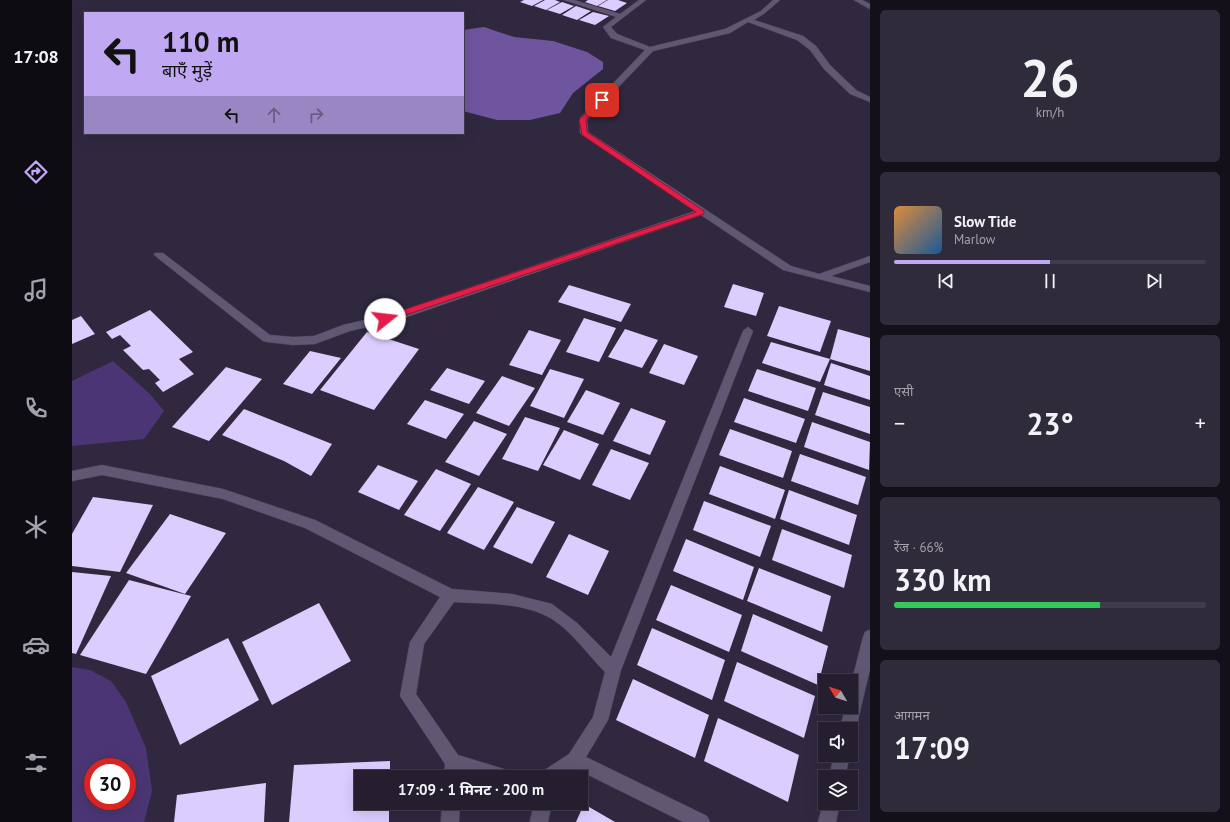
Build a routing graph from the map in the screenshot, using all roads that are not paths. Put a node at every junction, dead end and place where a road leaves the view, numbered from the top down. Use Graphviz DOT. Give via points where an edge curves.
graph roads {
  1 [pos="567,0"];
  2 [pos="643,0"];
  3 [pos="777,0"];
  4 [pos="857,0"];
  5 [pos="870,7"];
  6 [pos="621,16"];
  7 [pos="748,20"];
  8 [pos="650,49"];
  9 [pos="870,100"];
  10 [pos="702,212"];
  11 [pos="159,255"];
  12 [pos="870,259"];
  13 [pos="820,277"];
  14 [pos="870,289"];
  15 [pos="748,331"];
  16 [pos="72,476"];
  17 [pos="450,595"];
  18 [pos="870,637"];
  19 [pos="613,670"];
  20 [pos="850,722"];
  21 [pos="575,760"];
  22 [pos="452,770"];
  23 [pos="560,770"];
  24 [pos="451,810"];
  25 [pos="542,810"];
  26 [pos="829,810"];
  27 [pos="450,822"];
  28 [pos="539,822"];
  29 [pos="701,822"];
  30 [pos="826,822"];
  1 -- 6 [label="street"];
  2 -- 6 [label="street"];
  3 -- 7 [label="street"];
  4 -- 5 [label="street"];
  6 -- 8 [label="street" via="607,27 614,36"];
  7 -- 8 [label="street" via="727,31"];
  7 -- 9 [label="street" via="800,38 813,48 827,67 853,92"];
  8 -- 10 [label="street" via="583,120 584,133"];
  10 -- 11 [label="street" via="397,316 347,328 314,340 267,338"];
  10 -- 13 [label="street" via="788,268"];
  12 -- 13 [label="street"];
  13 -- 14 [label="street"];
  15 -- 19 [label="street"];
  16 -- 17 [label="street" via="102,470 224,494 310,524"];
  17 -- 19 [label="street" via="522,602 549,610 574,630"];
  17 -- 22 [label="street" via="418,642 408,696"];
  18 -- 20 [label="street"];
  19 -- 21 [label="street" via="600,720"];
  21 -- 23 [label="street"];
  21 -- 29 [label="street"];
  24 -- 27 [label="street"];
  25 -- 28 [label="street"];
  26 -- 30 [label="street"];
}
